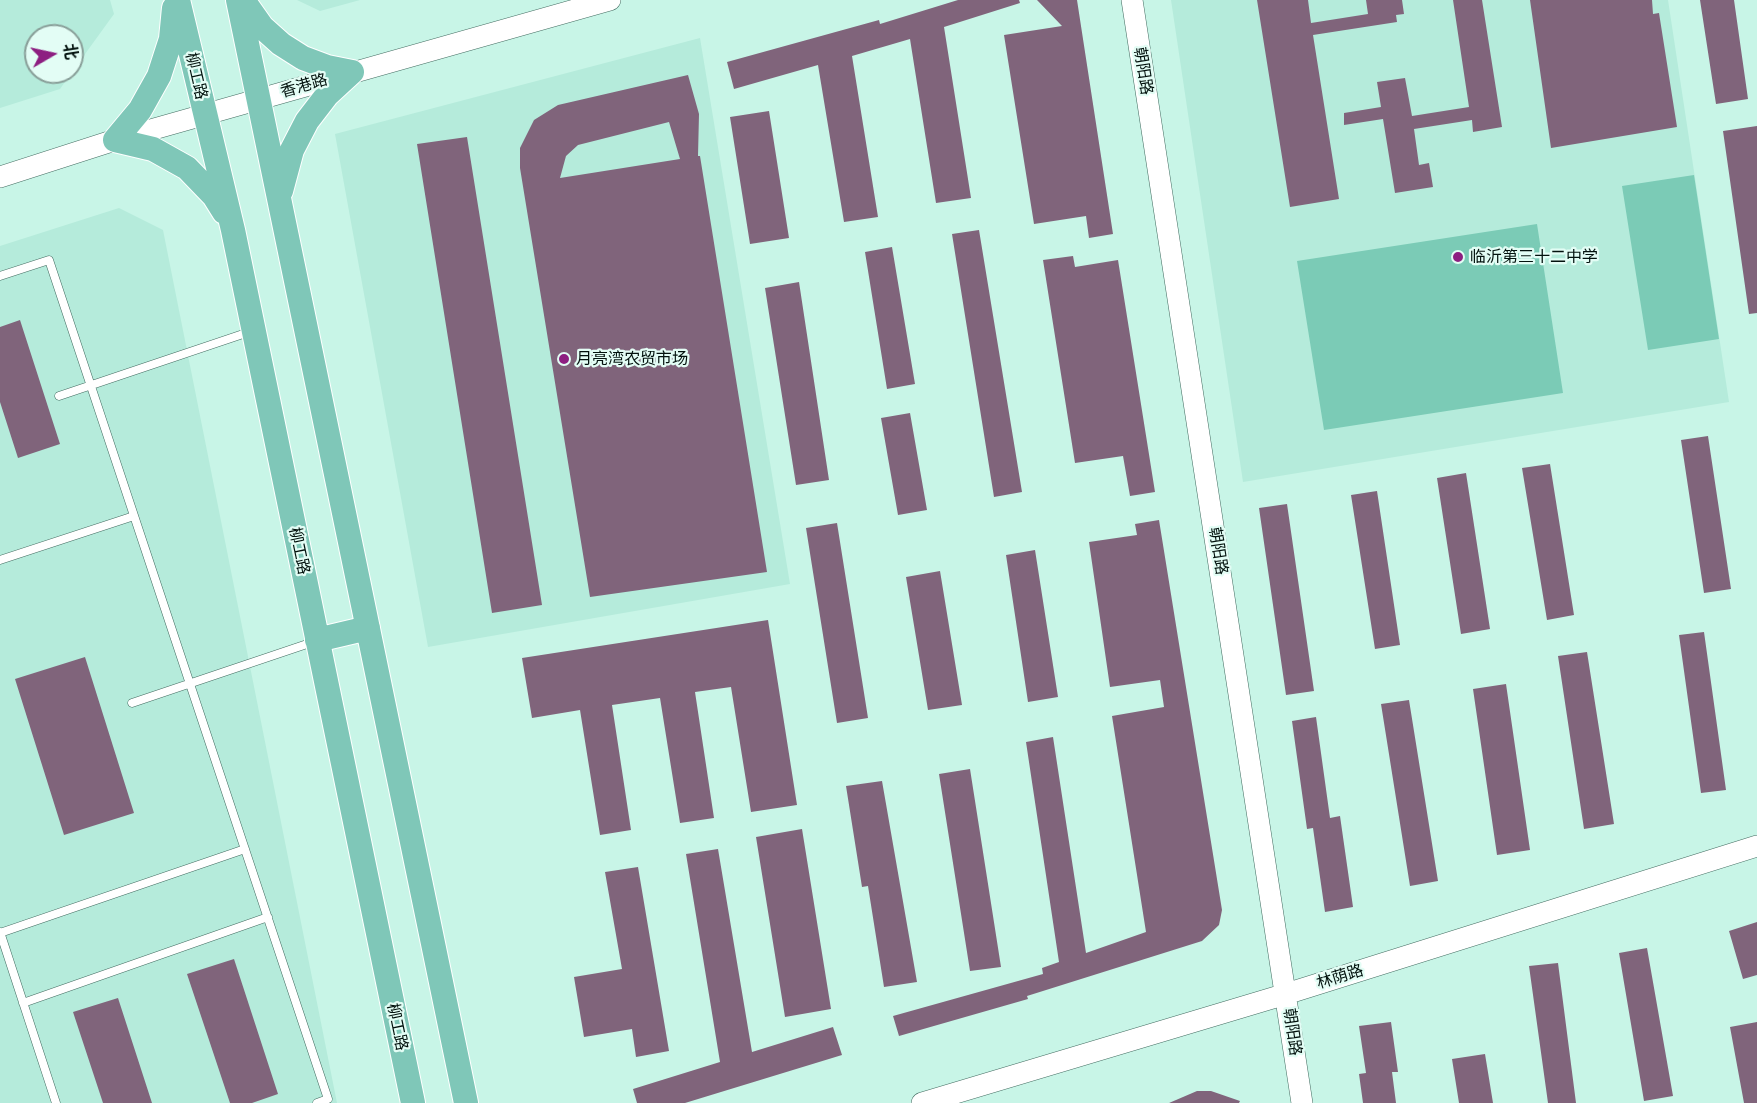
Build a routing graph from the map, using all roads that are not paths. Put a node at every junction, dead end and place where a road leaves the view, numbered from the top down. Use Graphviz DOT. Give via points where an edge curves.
graph roads {
  1 [pos="177,0"];
  2 [pos="238,0"];
  3 [pos="243,0"];
  4 [pos="610,0"];
  5 [pos="1132,0"];
  6 [pos="352,72"];
  7 [pos="259,99"];
  8 [pos="205,114"];
  9 [pos="115,140"];
  10 [pos="0,177"];
  11 [pos="280,197"];
  12 [pos="232,230"];
  13 [pos="0,276"];
  14 [pos="253,331"];
  15 [pos="90,385"];
  16 [pos="59,396"];
  17 [pos="134,516"];
  18 [pos="0,560"];
  19 [pos="368,628"];
  20 [pos="317,640"];
  21 [pos="190,683"];
  22 [pos="132,703"];
  23 [pos="1757,846"];
  24 [pos="245,849"];
  25 [pos="268,917"];
  26 [pos="0,933"];
  27 [pos="1286,994"];
  28 [pos="23,1003"];
  29 [pos="56,1103"];
  30 [pos="317,1103"];
  31 [pos="413,1103"];
  32 [pos="466,1103"];
  33 [pos="922,1103"];
  34 [pos="1302,1103"];
  1 -- 8 [label="main road, 柳工路"];
  1 -- 9 [label="main road" via="171,39 159,76 140,110"];
  2 -- 7 [label="main road"];
  3 -- 6 [label="main road" via="262,27 281,44 303,58"];
  4 -- 6 [label="street, 香港路"];
  5 -- 27 [label="street, 朝阳路"];
  6 -- 7 [label="street, 香港路"];
  6 -- 11 [label="main road" via="316,108 299,135 286,165"];
  7 -- 8 [label="street, 香港路"];
  7 -- 11 [label="main road"];
  8 -- 9 [label="street, 香港路"];
  8 -- 12 [label="main road, 柳工路"];
  9 -- 10 [label="street, 香港路"];
  9 -- 12 [label="main road" via="153,149 187,168 214,196"];
  11 -- 19 [label="main road"];
  12 -- 14 [label="main road, 柳工路"];
  13 -- 15 [label="lane" via="49,260"];
  14 -- 15 [label="lane"];
  14 -- 20 [label="main road, 柳工路"];
  15 -- 16 [label="lane"];
  15 -- 17 [label="lane"];
  17 -- 18 [label="lane"];
  17 -- 21 [label="lane"];
  19 -- 20 [label="main road"];
  19 -- 32 [label="main road"];
  20 -- 21 [label="lane"];
  20 -- 31 [label="main road, 柳工路"];
  21 -- 22 [label="lane"];
  21 -- 24 [label="lane"];
  23 -- 27 [label="street, 林荫路"];
  24 -- 25 [label="lane"];
  24 -- 26 [label="lane"];
  25 -- 28 [label="lane"];
  25 -- 30 [label="lane" via="328,1099"];
  26 -- 28 [label="lane"];
  27 -- 33 [label="street, 林荫路"];
  27 -- 34 [label="street, 朝阳路"];
  28 -- 29 [label="lane"];
}
